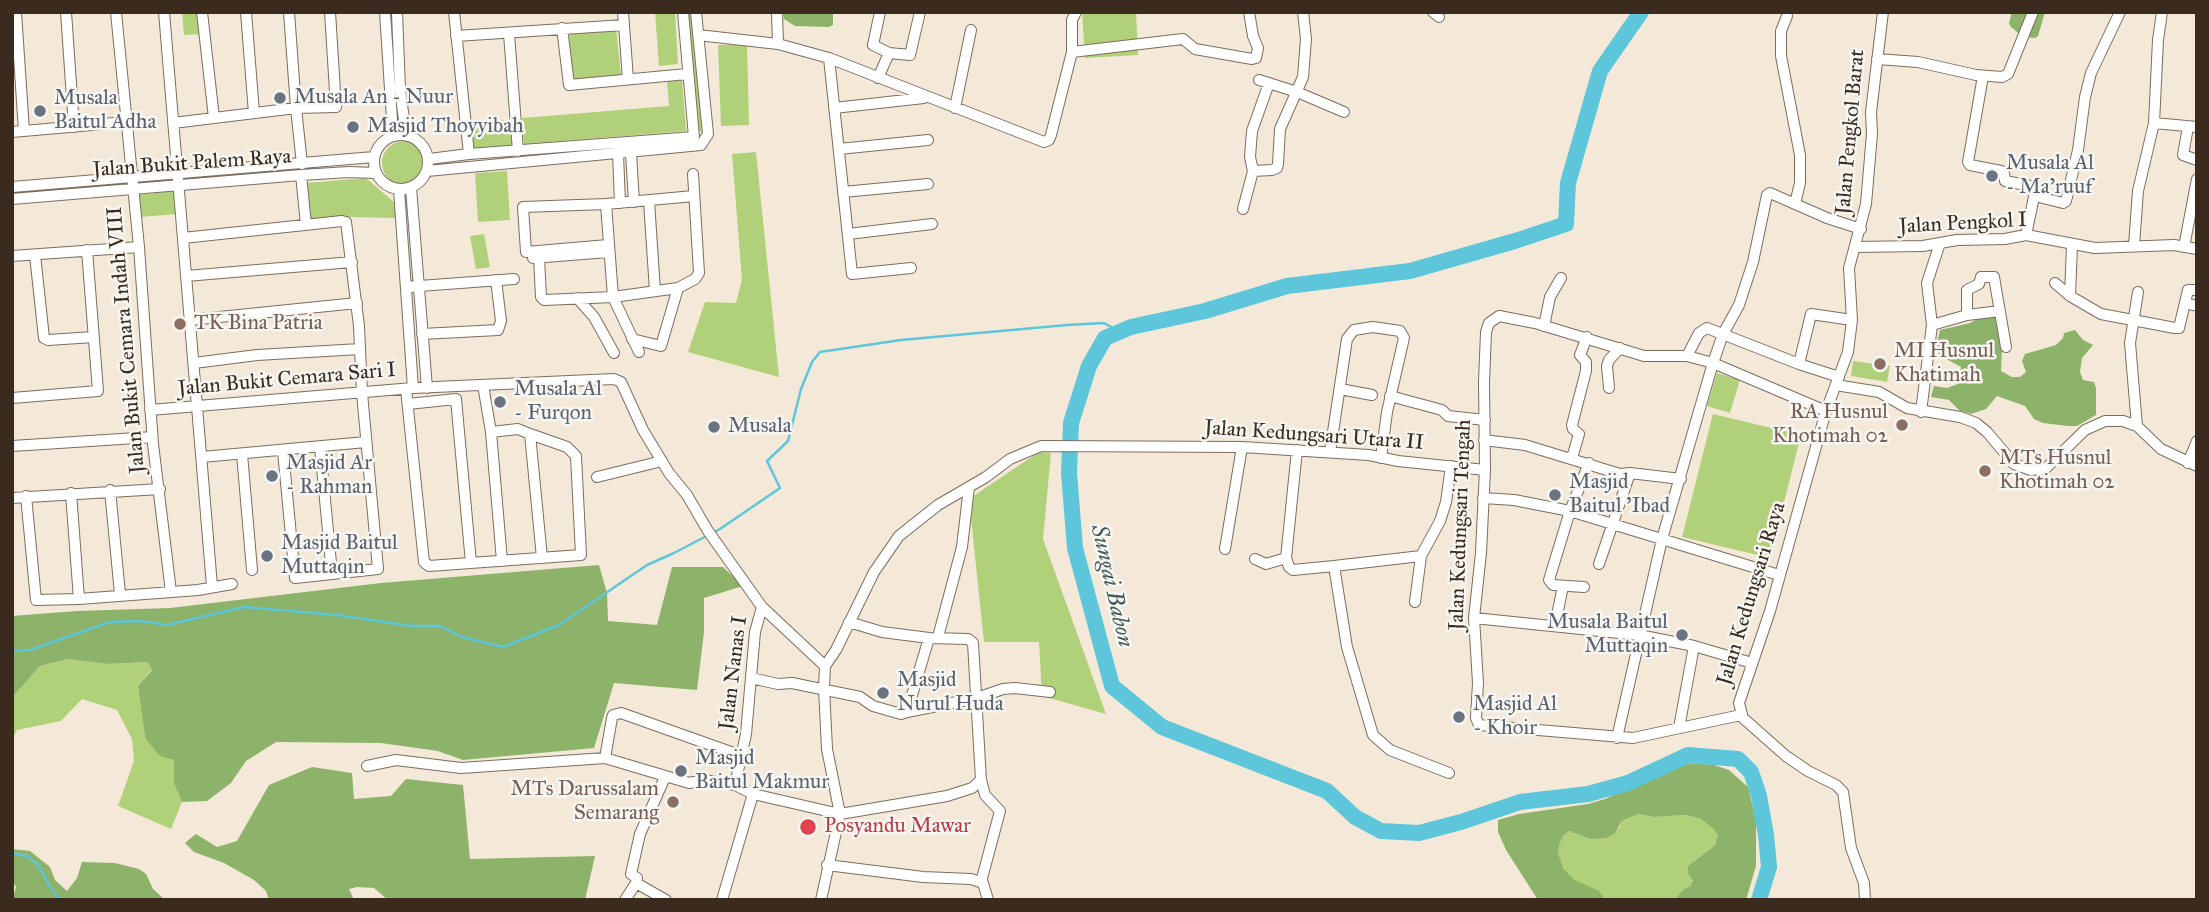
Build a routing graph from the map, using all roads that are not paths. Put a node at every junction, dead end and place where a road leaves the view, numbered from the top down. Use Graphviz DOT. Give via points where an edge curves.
graph roads {
  1 [pos="16,12"];
  2 [pos="66,12"];
  3 [pos="116,12"];
  4 [pos="164,12"];
  5 [pos="202,12"];
  6 [pos="246,12"];
  7 [pos="289,12"];
  8 [pos="330,12"];
  9 [pos="386,12"];
  10 [pos="397,12"];
  11 [pos="454,12"];
  12 [pos="622,12"];
  13 [pos="682,12"];
  14 [pos="696,12"];
  15 [pos="777,12"];
  16 [pos="880,12"];
  17 [pos="920,12"];
  18 [pos="1076,12"];
  19 [pos="1249,12"];
  20 [pos="1303,12"];
  21 [pos="1883,12"];
  22 [pos="2033,12"];
  23 [pos="2120,12"];
  24 [pos="2162,12"];
  25 [pos="1787,16"];
  26 [pos="624,25"];
  27 [pos="562,28"];
  28 [pos="971,30"];
  29 [pos="509,34"];
  30 [pos="698,35"];
  31 [pos="456,36"];
  32 [pos="778,44"];
  33 [pos="1072,52"];
  34 [pos="888,53"];
  35 [pos="829,58"];
  36 [pos="1877,59"];
  37 [pos="687,74"];
  38 [pos="1983,76"];
  39 [pos="878,78"];
  40 [pos="628,79"];
  41 [pos="1297,92"];
  42 [pos="926,97"];
  43 [pos="296,108"];
  44 [pos="834,108"];
  45 [pos="955,108"];
  46 [pos="1344,111"];
  47 [pos="254,113"];
  48 [pos="214,118"];
  49 [pos="126,122"];
  50 [pos="173,123"];
  51 [pos="2154,123"];
  52 [pos="74,127"];
  53 [pos="2192,127"];
  54 [pos="24,131"];
  55 [pos="12,132"];
  56 [pos="393,135"];
  57 [pos="406,135"];
  58 [pos="928,140"];
  59 [pos="697,141"];
  60 [pos="839,149"];
  61 [pos="518,151"];
  62 [pos="582,152"];
  63 [pos="631,153"];
  64 [pos="469,154"];
  65 [pos="618,154"];
  66 [pos="373,157"];
  67 [pos="429,159"];
  68 [pos="2197,160"];
  69 [pos="302,164"];
  70 [pos="428,171"];
  71 [pos="1253,171"];
  72 [pos="177,172"];
  73 [pos="375,173"];
  74 [pos="244,174"];
  75 [pos="693,174"];
  76 [pos="301,175"];
  77 [pos="131,176"];
  78 [pos="2197,179"];
  79 [pos="178,184"];
  80 [pos="928,184"];
  81 [pos="12,187"];
  82 [pos="133,187"];
  83 [pos="411,188"];
  84 [pos="398,190"];
  85 [pos="843,192"];
  86 [pos="694,195"];
  87 [pos="2035,196"];
  88 [pos="12,199"];
  89 [pos="649,201"];
  90 [pos="634,202"];
  91 [pos="620,203"];
  92 [pos="606,204"];
  93 [pos="1795,204"];
  94 [pos="1243,209"];
  95 [pos="932,224"];
  96 [pos="306,225"];
  97 [pos="1861,229"];
  98 [pos="848,234"];
  99 [pos="2026,235"];
  100 [pos="183,238"];
  101 [pos="1940,243"];
  102 [pos="2072,245"];
  103 [pos="2134,245"];
  104 [pos="139,247"];
  105 [pos="1856,247"];
  106 [pos="2184,247"];
  107 [pos="608,249"];
  108 [pos="2197,249"];
  109 [pos="87,250"];
  110 [pos="526,252"];
  111 [pos="35,255"];
  112 [pos="12,256"];
  113 [pos="539,258"];
  114 [pos="352,262"];
  115 [pos="911,268"];
  116 [pos="186,276"];
  117 [pos="1561,278"];
  118 [pos="514,279"];
  119 [pos="496,280"];
  120 [pos="2055,282"];
  121 [pos="420,286"];
  122 [pos="406,287"];
  123 [pos="678,288"];
  124 [pos="2197,290"];
  125 [pos="655,291"];
  126 [pos="2138,292"];
  127 [pos="2070,296"];
  128 [pos="613,297"];
  129 [pos="577,298"];
  130 [pos="357,303"];
  131 [pos="2185,303"];
  132 [pos="2197,306"];
  133 [pos="2000,311"];
  134 [pos="1967,315"];
  135 [pos="190,320"];
  136 [pos="1852,320"];
  137 [pos="2132,322"];
  138 [pos="1544,326"];
  139 [pos="1932,326"];
  140 [pos="422,334"];
  141 [pos="1723,334"];
  142 [pos="94,337"];
  143 [pos="1587,337"];
  144 [pos="632,339"];
  145 [pos="2006,347"];
  146 [pos="1620,348"];
  147 [pos="360,349"];
  148 [pos="639,352"];
  149 [pos="614,353"];
  150 [pos="1687,356"];
  151 [pos="194,363"];
  152 [pos="1713,363"];
  153 [pos="1799,364"];
  154 [pos="1837,381"];
  155 [pos="483,385"];
  156 [pos="427,388"];
  157 [pos="1609,388"];
  158 [pos="410,389"];
  159 [pos="1340,389"];
  160 [pos="362,393"];
  161 [pos="1372,395"];
  162 [pos="1390,397"];
  163 [pos="12,398"];
  164 [pos="408,404"];
  165 [pos="198,407"];
  166 [pos="150,410"];
  167 [pos="1826,411"];
  168 [pos="1921,412"];
  169 [pos="1485,420"];
  170 [pos="2137,426"];
  171 [pos="491,432"];
  172 [pos="530,434"];
  173 [pos="152,437"];
  174 [pos="1484,440"];
  175 [pos="2197,441"];
  176 [pos="366,442"];
  177 [pos="12,446"];
  178 [pos="320,446"];
  179 [pos="1241,447"];
  180 [pos="283,450"];
  181 [pos="1297,450"];
  182 [pos="1330,453"];
  183 [pos="242,454"];
  184 [pos="202,457"];
  185 [pos="1381,458"];
  186 [pos="1572,458"];
  187 [pos="662,461"];
  188 [pos="1589,463"];
  189 [pos="2192,465"];
  190 [pos="1451,466"];
  191 [pos="1485,470"];
  192 [pos="1630,473"];
  193 [pos="597,477"];
  194 [pos="1681,479"];
  195 [pos="969,487"];
  196 [pos="160,489"];
  197 [pos="110,490"];
  198 [pos="71,493"];
  199 [pos="26,496"];
  200 [pos="12,498"];
  201 [pos="1483,498"];
  202 [pos="1570,511"];
  203 [pos="1614,522"];
  204 [pos="1662,539"];
  205 [pos="1225,549"];
  206 [pos="1421,556"];
  207 [pos="541,558"];
  208 [pos="1286,558"];
  209 [pos="1255,559"];
  210 [pos="502,561"];
  211 [pos="471,563"];
  212 [pos="1599,564"];
  213 [pos="1334,566"];
  214 [pos="251,570"];
  215 [pos="332,574"];
  216 [pos="1779,575"];
  217 [pos="232,584"];
  218 [pos="212,586"];
  219 [pos="1563,586"];
  220 [pos="1584,587"];
  221 [pos="171,592"];
  222 [pos="120,594"];
  223 [pos="79,599"];
  224 [pos="1415,602"];
  225 [pos="762,607"];
  226 [pos="1474,618"];
  227 [pos="849,622"];
  228 [pos="1555,625"];
  229 [pos="1639,635"];
  230 [pos="933,638"];
  231 [pos="1694,646"];
  232 [pos="1752,663"];
  233 [pos="825,666"];
  234 [pos="751,678"];
  235 [pos="824,688"];
  236 [pos="1051,692"];
  237 [pos="977,698"];
  238 [pos="907,712"];
  239 [pos="1741,715"];
  240 [pos="1679,728"];
  241 [pos="1617,738"];
  242 [pos="742,756"];
  243 [pos="605,758"];
  244 [pos="367,766"];
  245 [pos="1449,773"];
  246 [pos="665,777"];
  247 [pos="981,780"];
  248 [pos="735,785"];
  249 [pos="754,794"];
  250 [pos="841,814"];
  251 [pos="827,865"];
  252 [pos="981,882"];
  253 [pos="636,883"];
  254 [pos="625,900"];
  255 [pos="666,900"];
  256 [pos="722,900"];
  257 [pos="821,900"];
  258 [pos="988,900"];
  259 [pos="1866,900"];
  1 -- 54 [label="street"];
  2 -- 52 [label="street"];
  3 -- 49 [label="street, Jalan Bukit Cemara Indah VIII"];
  4 -- 50 [label="street"];
  5 -- 48 [label="street"];
  6 -- 47 [label="street"];
  7 -- 43 [label="street"];
  8 -- 43 [label="street" via="338,105"];
  9 -- 56 [label="street"];
  10 -- 57 [label="street"];
  11 -- 31 [label="street"];
  12 -- 26 [label="street"];
  13 -- 37 [label="street"];
  14 -- 30 [label="street"];
  15 -- 32 [label="street"];
  16 -- 34 [label="street" via="873,45"];
  17 -- 34 [label="street" via="910,55"];
  18 -- 33 [label="street"];
  19 -- 33 [label="street" via="1258,48 1252,59 1195,48 1183,39"];
  20 -- 41 [label="street" via="1306,53"];
  21 -- 36 [label="street, Jalan Pengkol Barat"];
  22 -- 38 [label="street" via="2008,74"];
  23 -- 87 [label="street" via="2091,73 2066,201"];
  24 -- 51 [label="street"];
  25 -- 93 [label="street" via="1781,56 1800,155"];
  26 -- 27 [label="street"];
  26 -- 40 [label="street"];
  27 -- 29 [label="street"];
  27 -- 40 [label="street" via="569,85"];
  28 -- 45 [label="street"];
  29 -- 31 [label="street"];
  29 -- 61 [label="street"];
  30 -- 32 [label="street"];
  30 -- 59 [label="street" via="708,137"];
  31 -- 64 [label="street"];
  32 -- 35 [label="street"];
  33 -- 45 [label="street" via="1046,141"];
  34 -- 39 [label="street"];
  35 -- 39 [label="street"];
  35 -- 44 [label="street"];
  36 -- 38 [label="street" via="1918,62"];
  36 -- 97 [label="street, Jalan Pengkol Barat"];
  37 -- 40 [label="street"];
  37 -- 59 [label="street"];
  38 -- 87 [label="street" via="1968,163 2001,171 2005,181 2035,186"];
  39 -- 42 [label="street"];
  41 -- 46 [label="street"];
  41 -- 71 [label="street" via="1280,129 1277,168"];
  41 -- 71 [label="street" via="1264,82 1252,131"];
  42 -- 44 [label="street"];
  42 -- 45 [label="street"];
  43 -- 47 [label="street"];
  43 -- 69 [label="street"];
  44 -- 60 [label="street"];
  47 -- 48 [label="street"];
  48 -- 50 [label="street"];
  49 -- 52 [label="street"];
  49 -- 77 [label="street, Jalan Bukit Cemara Indah VIII"];
  50 -- 72 [label="street"];
  51 -- 53 [label="street"];
  51 -- 103 [label="street" via="2138,191"];
  52 -- 54 [label="street"];
  53 -- 68 [label="street" via="2183,155"];
  54 -- 55 [label="street"];
  56 -- 57 [label="street"];
  56 -- 66 [label="street" via="380,144"];
  57 -- 67 [label="street" via="417,139"];
  58 -- 60 [label="street"];
  59 -- 62 [label="street"];
  59 -- 63 [label="street"];
  60 -- 85 [label="street"];
  61 -- 62 [label="street"];
  61 -- 64 [label="street"];
  62 -- 65 [label="street"];
  62 -- 70 [label="street"];
  63 -- 65 [label="street"];
  63 -- 90 [label="street"];
  64 -- 67 [label="street"];
  65 -- 91 [label="street"];
  66 -- 69 [label="street, Jalan Bukit Palem Raya"];
  66 -- 73 [label="street"];
  67 -- 70 [label="street"];
  69 -- 74 [label="street, Jalan Bukit Palem Raya"];
  70 -- 83 [label="street"];
  71 -- 94 [label="street"];
  72 -- 74 [label="street, Jalan Bukit Palem Raya"];
  72 -- 77 [label="street, Jalan Bukit Palem Raya"];
  72 -- 79 [label="street"];
  73 -- 76 [label="street, Jalan Bukit Palem Raya"];
  73 -- 84 [label="street" via="384,185"];
  74 -- 76 [label="street, Jalan Bukit Palem Raya"];
  74 -- 79 [label="street, Jalan Bukit Palem Raya"];
  75 -- 86 [label="street"];
  76 -- 96 [label="street"];
  77 -- 81 [label="street, Jalan Bukit Palem Raya"];
  77 -- 82 [label="street, Jalan Bukit Cemara Indah VIII"];
  78 -- 106 [label="street"];
  79 -- 82 [label="street, Jalan Bukit Palem Raya"];
  79 -- 100 [label="street"];
  80 -- 85 [label="street"];
  82 -- 88 [label="street, Jalan Bukit Palem Raya"];
  82 -- 104 [label="street, Jalan Bukit Cemara Indah VIII"];
  83 -- 84 [label="street"];
  83 -- 121 [label="street"];
  84 -- 122 [label="street"];
  85 -- 98 [label="street"];
  86 -- 89 [label="street"];
  86 -- 123 [label="street" via="699,272"];
  87 -- 99 [label="street"];
  89 -- 90 [label="street"];
  89 -- 125 [label="street"];
  90 -- 91 [label="street"];
  91 -- 92 [label="street"];
  92 -- 107 [label="street"];
  92 -- 110 [label="street" via="523,207"];
  93 -- 97 [label="street"];
  93 -- 141 [label="street" via="1767,195 1753,262 1739,305"];
  95 -- 98 [label="street"];
  96 -- 100 [label="street"];
  96 -- 114 [label="street" via="345,221"];
  97 -- 105 [label="street, Jalan Pengkol Barat"];
  98 -- 115 [label="street" via="852,274"];
  99 -- 101 [label="street, Jalan Pengkol I"];
  99 -- 102 [label="street, Jalan Pengkol I"];
  100 -- 116 [label="street"];
  101 -- 105 [label="street, Jalan Pengkol I"];
  101 -- 139 [label="street" via="1927,283"];
  102 -- 103 [label="street, Jalan Pengkol I"];
  102 -- 127 [label="street"];
  103 -- 106 [label="street, Jalan Pengkol I"];
  104 -- 109 [label="street"];
  104 -- 166 [label="street, Jalan Bukit Cemara Indah VIII"];
  105 -- 136 [label="street, Jalan Pengkol Barat" via="1849,268"];
  106 -- 108 [label="street, Jalan Pengkol I"];
  107 -- 110 [label="street"];
  107 -- 113 [label="street"];
  107 -- 128 [label="street"];
  109 -- 111 [label="street"];
  109 -- 142 [label="street"];
  110 -- 113 [label="street" via="528,257"];
  111 -- 112 [label="street"];
  111 -- 142 [label="street" via="44,338"];
  113 -- 129 [label="street" via="542,299"];
  114 -- 116 [label="street"];
  114 -- 130 [label="street"];
  116 -- 135 [label="street"];
  117 -- 138 [label="street" via="1550,297"];
  118 -- 119 [label="street"];
  119 -- 121 [label="street"];
  119 -- 140 [label="street" via="498,330"];
  120 -- 127 [label="street"];
  121 -- 122 [label="street"];
  121 -- 140 [label="street"];
  122 -- 158 [label="street"];
  123 -- 125 [label="street"];
  123 -- 144 [label="street" via="661,346"];
  124 -- 131 [label="street" via="2188,290"];
  125 -- 128 [label="street"];
  126 -- 137 [label="street"];
  127 -- 137 [label="street" via="2101,314"];
  128 -- 129 [label="street"];
  128 -- 144 [label="street"];
  129 -- 149 [label="street"];
  130 -- 135 [label="street"];
  130 -- 147 [label="street"];
  131 -- 132 [label="street"];
  131 -- 137 [label="street" via="2179,328"];
  133 -- 134 [label="street"];
  133 -- 134 [label="street" via="1994,277 1981,277 1979,284 1967,289"];
  133 -- 145 [label="street"];
  134 -- 139 [label="street"];
  135 -- 151 [label="street"];
  136 -- 153 [label="street" via="1811,314"];
  136 -- 154 [label="street, Jalan Pengkol Barat" via="1848,352"];
  137 -- 170 [label="street" via="2131,376"];
  138 -- 143 [label="street"];
  138 -- 169 [label="street, Jalan Kedungsari Tengah" via="1499,316 1489,323"];
  139 -- 168 [label="street"];
  140 -- 156 [label="street"];
  141 -- 150 [label="street" via="1701,330"];
  141 -- 152 [label="street"];
  141 -- 153 [label="street"];
  142 -- 163 [label="street" via="98,391"];
  143 -- 146 [label="street"];
  143 -- 186 [label="street" via="1580,355 1586,360 1586,371 1572,426 1579,434"];
  144 -- 148 [label="street"];
  146 -- 150 [label="street" via="1644,356"];
  146 -- 157 [label="street" via="1607,366"];
  147 -- 151 [label="street"];
  147 -- 160 [label="street"];
  150 -- 152 [label="street"];
  151 -- 165 [label="street"];
  152 -- 167 [label="street"];
  152 -- 194 [label="street"];
  153 -- 154 [label="street"];
  154 -- 167 [label="street, Jalan Kedungsari Raya"];
  154 -- 168 [label="street" via="1879,392"];
  155 -- 156 [label="street, Jalan Bukit Cemara Sari I"];
  155 -- 171 [label="street"];
  155 -- 187 [label="street, Jalan Bukit Cemara Sari I" via="618,380"];
  156 -- 158 [label="street, Jalan Bukit Cemara Sari I"];
  158 -- 160 [label="street, Jalan Bukit Cemara Sari I"];
  158 -- 164 [label="street"];
  159 -- 161 [label="street"];
  159 -- 162 [label="street" via="1347,339 1354,330 1399,331 1404,338"];
  159 -- 182 [label="street"];
  160 -- 165 [label="street, Jalan Bukit Cemara Sari I"];
  160 -- 176 [label="street"];
  162 -- 169 [label="street" via="1442,410 1448,416"];
  162 -- 185 [label="street"];
  164 -- 211 [label="street" via="425,562 429,566"];
  164 -- 211 [label="street" via="456,399"];
  165 -- 166 [label="street, Jalan Bukit Cemara Sari I"];
  165 -- 184 [label="street"];
  166 -- 173 [label="street, Jalan Bukit Cemara Indah VIII"];
  167 -- 216 [label="street, Jalan Kedungsari Raya"];
  168 -- 170 [label="street" via="1960,416 1976,423 2014,464 2031,470 2045,469 2085,430 2105,421"];
  169 -- 174 [label="street, Jalan Kedungsari Tengah"];
  170 -- 189 [label="street" via="2161,449"];
  171 -- 172 [label="street" via="518,429"];
  171 -- 210 [label="street"];
  172 -- 207 [label="street"];
  172 -- 207 [label="street" via="567,447 576,456 582,552"];
  173 -- 177 [label="street"];
  173 -- 196 [label="street, Jalan Bukit Cemara Indah VIII"];
  174 -- 186 [label="street"];
  174 -- 191 [label="street, Jalan Kedungsari Tengah"];
  175 -- 189 [label="street"];
  176 -- 178 [label="street"];
  176 -- 215 [label="street" via="379,566 375,571"];
  178 -- 180 [label="street"];
  178 -- 215 [label="street"];
  179 -- 181 [label="street, Jalan Kedungsari Utara II"];
  179 -- 195 [label="street, Jalan Kedungsari Utara II" via="1052,445 1023,452"];
  179 -- 205 [label="street"];
  180 -- 183 [label="street"];
  180 -- 215 [label="street" via="295,578"];
  181 -- 182 [label="street, Jalan Kedungsari Utara II"];
  181 -- 208 [label="street"];
  182 -- 185 [label="street, Jalan Kedungsari Utara II"];
  183 -- 184 [label="street"];
  183 -- 214 [label="street"];
  184 -- 218 [label="street"];
  185 -- 190 [label="street, Jalan Kedungsari Utara II"];
  186 -- 188 [label="street"];
  187 -- 193 [label="street"];
  187 -- 225 [label="street"];
  188 -- 192 [label="street"];
  188 -- 202 [label="street"];
  190 -- 191 [label="street, Jalan Kedungsari Utara II"];
  190 -- 206 [label="street" via="1440,521"];
  191 -- 201 [label="street, Jalan Kedungsari Tengah"];
  192 -- 194 [label="street"];
  192 -- 203 [label="street"];
  194 -- 204 [label="street"];
  195 -- 227 [label="street, Jalan Kedungsari Utara II" via="900,536 874,572"];
  195 -- 230 [label="street" via="962,547"];
  196 -- 197 [label="street"];
  196 -- 221 [label="street, Jalan Bukit Cemara Indah VIII"];
  197 -- 198 [label="street"];
  197 -- 222 [label="street"];
  198 -- 199 [label="street"];
  198 -- 223 [label="street"];
  199 -- 200 [label="street"];
  199 -- 223 [label="street" via="36,600"];
  201 -- 202 [label="street"];
  201 -- 226 [label="street, Jalan Kedungsari Tengah"];
  202 -- 203 [label="street"];
  202 -- 219 [label="street" via="1549,580"];
  203 -- 204 [label="street"];
  203 -- 212 [label="street"];
  204 -- 216 [label="street"];
  204 -- 229 [label="street"];
  206 -- 213 [label="street"];
  206 -- 224 [label="street"];
  207 -- 210 [label="street"];
  208 -- 209 [label="street" via="1266,564"];
  208 -- 213 [label="street" via="1293,570"];
  210 -- 211 [label="street"];
  213 -- 245 [label="street" via="1347,646 1373,735 1390,750"];
  216 -- 232 [label="street, Jalan Kedungsari Raya"];
  217 -- 218 [label="street"];
  218 -- 221 [label="street"];
  219 -- 220 [label="street"];
  219 -- 228 [label="street"];
  221 -- 222 [label="street"];
  222 -- 223 [label="street"];
  225 -- 233 [label="street"];
  225 -- 234 [label="street, Jalan Nanas I"];
  226 -- 228 [label="street"];
  226 -- 241 [label="street, Jalan Kedungsari Tengah" via="1476,718 1482,727"];
  227 -- 230 [label="street" via="882,632"];
  227 -- 233 [label="street, Jalan Kedungsari Utara II"];
  228 -- 229 [label="street"];
  229 -- 231 [label="street"];
  229 -- 241 [label="street"];
  230 -- 237 [label="street" via="973,643"];
  230 -- 238 [label="street"];
  231 -- 232 [label="street"];
  231 -- 240 [label="street"];
  232 -- 239 [label="street, Jalan Kedungsari Raya" via="1739,703"];
  233 -- 235 [label="street"];
  234 -- 235 [label="street"];
  234 -- 242 [label="street, Jalan Nanas I"];
  235 -- 238 [label="street" via="899,714"];
  235 -- 250 [label="street" via="827,749"];
  236 -- 237 [label="street" via="1015,688"];
  237 -- 238 [label="street"];
  237 -- 247 [label="street"];
  239 -- 240 [label="street"];
  239 -- 259 [label="street, Jalan Kedungsari Raya" via="1786,756 1843,792 1851,848"];
  240 -- 241 [label="street"];
  242 -- 243 [label="street" via="621,713 613,715"];
  242 -- 248 [label="street, Jalan Nanas I"];
  243 -- 244 [label="street" via="461,768 396,760"];
  243 -- 246 [label="street"];
  246 -- 248 [label="street"];
  246 -- 253 [label="street" via="640,834 631,874"];
  247 -- 250 [label="street" via="947,796"];
  247 -- 252 [label="street" via="985,795 1000,811"];
  248 -- 249 [label="street"];
  249 -- 250 [label="street"];
  249 -- 256 [label="street"];
  250 -- 251 [label="street"];
  251 -- 252 [label="street"];
  251 -- 257 [label="street"];
  252 -- 258 [label="street"];
  253 -- 254 [label="street"];
  253 -- 255 [label="street"];
}
